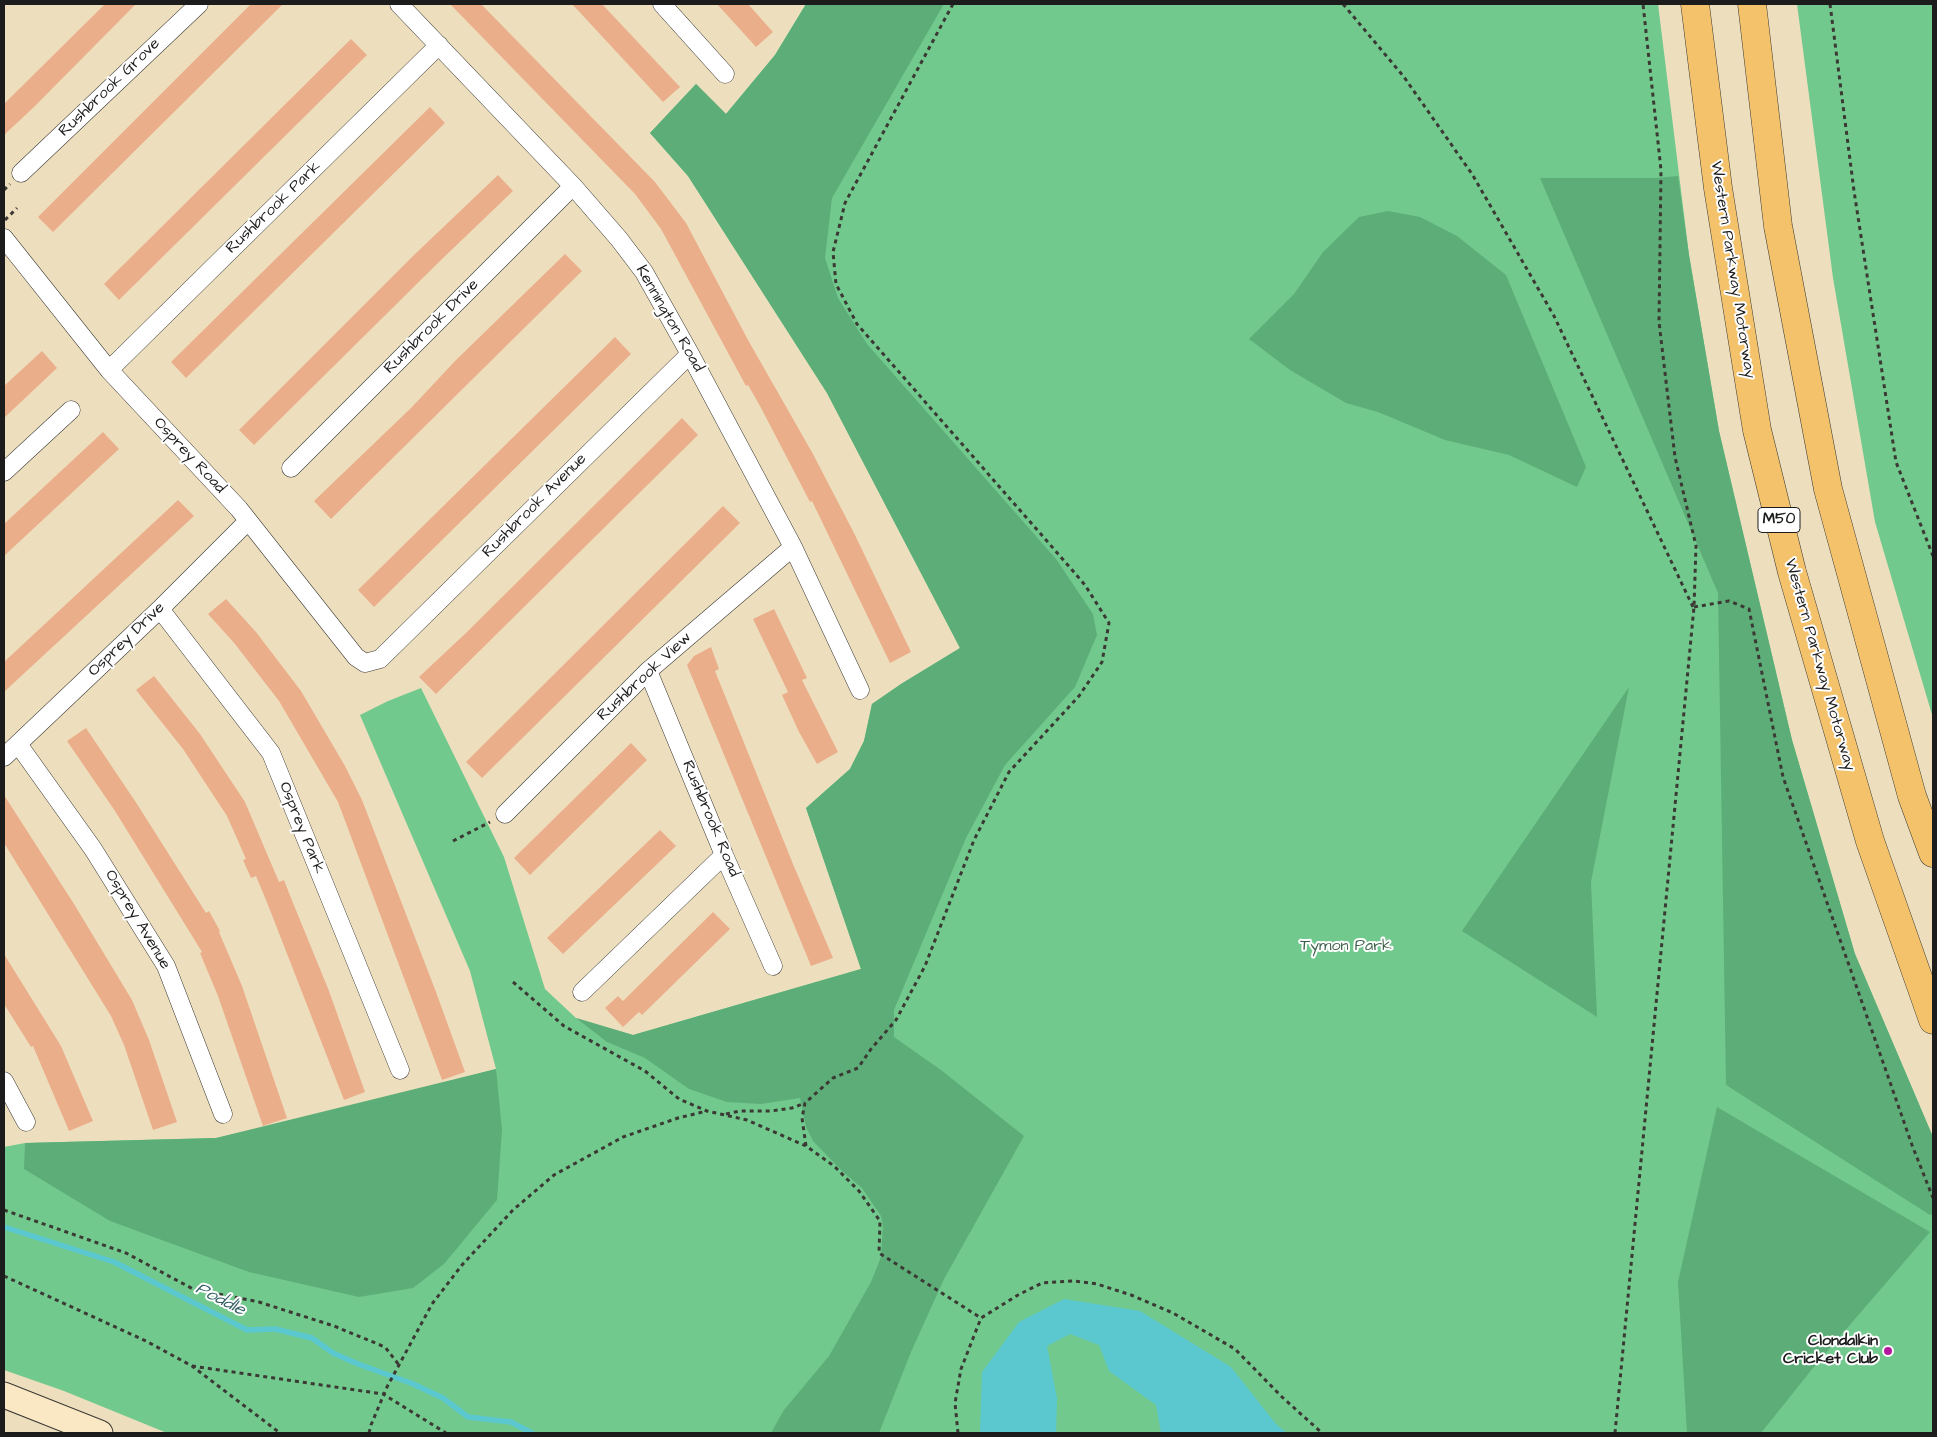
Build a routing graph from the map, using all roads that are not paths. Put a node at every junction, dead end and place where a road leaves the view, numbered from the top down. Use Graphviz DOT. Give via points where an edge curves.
graph roads {
  1 [pos="199,4"];
  2 [pos="399,4"];
  3 [pos="662,4"];
  4 [pos="1696,4"];
  5 [pos="1752,4"];
  6 [pos="439,45"];
  7 [pos="725,74"];
  8 [pos="16,178"];
  9 [pos="573,186"];
  10 [pos="4,238"];
  11 [pos="690,354"];
  12 [pos="109,370"];
  13 [pos="71,410"];
  14 [pos="291,468"];
  15 [pos="4,472"];
  16 [pos="248,521"];
  17 [pos="793,547"];
  18 [pos="160,609"];
  19 [pos="380,659"];
  20 [pos="648,671"];
  21 [pos="860,690"];
  22 [pos="18,744"];
  23 [pos="4,756"];
  24 [pos="498,818"];
  25 [pos="1933,853"];
  26 [pos="724,855"];
  27 [pos="773,966"];
  28 [pos="582,992"];
  29 [pos="1933,1020"];
  30 [pos="400,1070"];
  31 [pos="4,1081"];
  32 [pos="222,1114"];
  33 [pos="26,1122"];
  34 [pos="4,1395"];
  35 [pos="100,1433"];
  1 -- 8 [label="street, Rushbrook Grove"];
  2 -- 6 [label="street, Kennington Road"];
  3 -- 7 [label="street"];
  4 -- 29 [label="highway, Western Parkway Motorway / M50" via="1718,188 1757,430 1792,572 1867,832"];
  5 -- 25 [label="highway" via="1778,226 1828,489 1912,796"];
  6 -- 9 [label="street, Kennington Road"];
  6 -- 12 [label="street, Rushbrook Park"];
  9 -- 11 [label="street, Kennington Road" via="620,239 644,272"];
  9 -- 14 [label="street, Rushbrook Drive"];
  10 -- 12 [label="street, Osprey Road"];
  11 -- 17 [label="street, Kennington Road"];
  11 -- 19 [label="street, Rushbrook Avenue"];
  12 -- 16 [label="street, Osprey Road"];
  13 -- 15 [label="street"];
  16 -- 18 [label="street, Osprey Drive"];
  16 -- 19 [label="street, Osprey Road" via="356,657 365,663"];
  17 -- 20 [label="street, Rushbrook View"];
  17 -- 21 [label="street, Kennington Road"];
  18 -- 22 [label="street, Osprey Drive"];
  18 -- 30 [label="street, Osprey Park" via="271,753"];
  20 -- 24 [label="street, Rushbrook View"];
  20 -- 26 [label="street, Rushbrook Road"];
  22 -- 23 [label="street, Osprey Drive"];
  22 -- 32 [label="street, Osprey Avenue" via="93,849 166,966"];
  26 -- 27 [label="street, Rushbrook Road"];
  26 -- 28 [label="street"];
  31 -- 33 [label="street"];
  34 -- 35 [label="street"];
}
